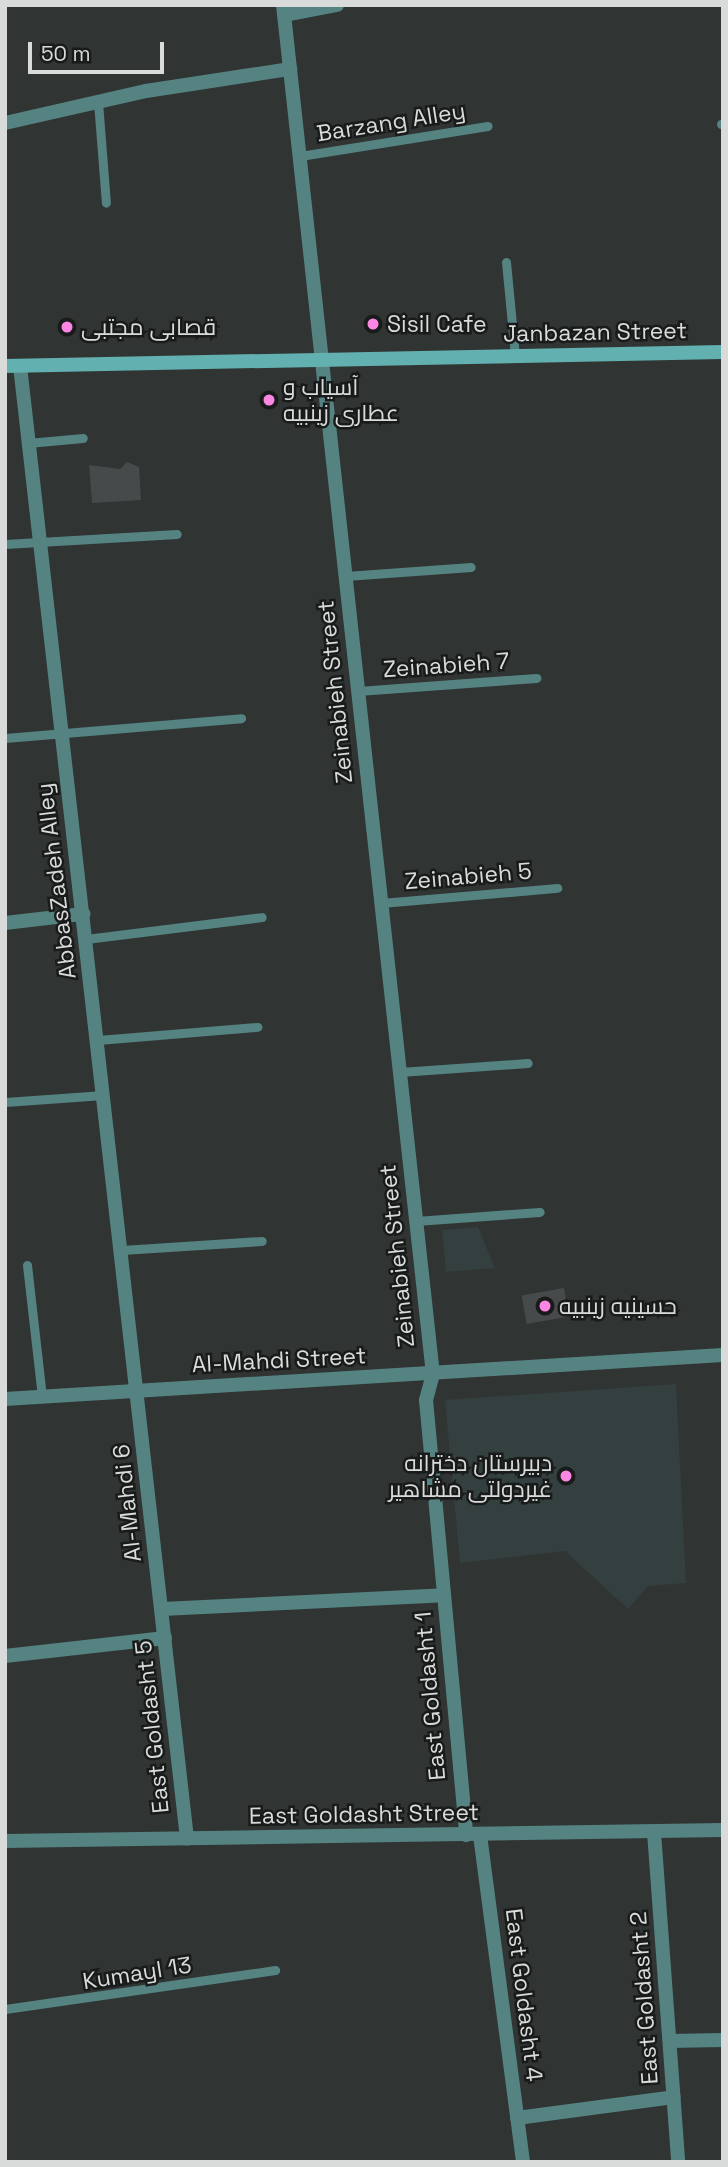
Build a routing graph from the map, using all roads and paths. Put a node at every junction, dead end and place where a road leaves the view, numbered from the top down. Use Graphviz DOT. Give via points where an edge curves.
graph roads {
  1 [pos="337,5"];
  2 [pos="284,10"];
  3 [pos="290,69"];
  4 [pos="99,102"];
  5 [pos="5,123"];
  6 [pos="488,127"];
  7 [pos="300,156"];
  8 [pos="106,202"];
  9 [pos="506,262"];
  10 [pos="723,352"];
  11 [pos="515,356"];
  12 [pos="322,360"];
  13 [pos="13,366"];
  14 [pos="83,438"];
  15 [pos="29,443"];
  16 [pos="177,534"];
  17 [pos="40,543"];
  18 [pos="5,544"];
  19 [pos="471,567"];
  20 [pos="346,576"];
  21 [pos="537,678"];
  22 [pos="358,691"];
  23 [pos="242,718"];
  24 [pos="5,738"];
  25 [pos="63,738"];
  26 [pos="557,888"];
  27 [pos="381,903"];
  28 [pos="83,914"];
  29 [pos="262,917"];
  30 [pos="5,923"];
  31 [pos="86,939"];
  32 [pos="257,1027"];
  33 [pos="98,1040"];
  34 [pos="528,1063"];
  35 [pos="400,1072"];
  36 [pos="104,1096"];
  37 [pos="5,1101"];
  38 [pos="540,1212"];
  39 [pos="416,1221"];
  40 [pos="262,1241"];
  41 [pos="122,1250"];
  42 [pos="27,1265"];
  43 [pos="723,1355"];
  44 [pos="433,1374"];
  45 [pos="138,1391"];
  46 [pos="42,1397"];
  47 [pos="5,1399"];
  48 [pos="444,1595"];
  49 [pos="162,1609"];
  50 [pos="165,1638"];
  51 [pos="5,1656"];
  52 [pos="723,1830"];
  53 [pos="654,1832"];
  54 [pos="473,1835"];
  55 [pos="187,1839"];
  56 [pos="5,1841"];
  57 [pos="275,1970"];
  58 [pos="5,2009"];
  59 [pos="723,2040"];
  60 [pos="670,2041"];
  61 [pos="674,2097"];
  62 [pos="517,2118"];
  63 [pos="523,2162"];
  64 [pos="678,2162"];
  1 -- 2 [label="street"];
  2 -- 3 [label="street, Zeinabieh Street"];
  3 -- 4 [label="street"];
  3 -- 7 [label="street, Zeinabieh Street"];
  4 -- 5 [label="street"];
  4 -- 8 [label="lane"];
  6 -- 7 [label="lane, Barzang Alley"];
  7 -- 12 [label="street, Zeinabieh Street"];
  9 -- 11 [label="lane"];
  10 -- 11 [label="main road, Janbazan Street"];
  11 -- 12 [label="main road, Janbazan Street"];
  12 -- 13 [label="main road, Janbazan Street"];
  12 -- 20 [label="street, Zeinabieh Street"];
  13 -- 15 [label="street, AbbasZadeh Alley"];
  14 -- 15 [label="lane"];
  15 -- 17 [label="street, AbbasZadeh Alley"];
  16 -- 17 [label="lane"];
  17 -- 18 [label="lane"];
  17 -- 25 [label="street, AbbasZadeh Alley"];
  19 -- 20 [label="lane"];
  20 -- 22 [label="street, Zeinabieh Street"];
  21 -- 22 [label="lane, Zeinabieh 7"];
  22 -- 27 [label="street, Zeinabieh Street"];
  23 -- 25 [label="lane"];
  24 -- 25 [label="lane"];
  25 -- 28 [label="street, AbbasZadeh Alley"];
  26 -- 27 [label="lane, Zeinabieh 5"];
  27 -- 35 [label="street, Zeinabieh Street"];
  28 -- 30 [label="street"];
  28 -- 31 [label="street, AbbasZadeh Alley"];
  29 -- 31 [label="lane"];
  31 -- 33 [label="street, AbbasZadeh Alley"];
  32 -- 33 [label="lane"];
  33 -- 36 [label="street, AbbasZadeh Alley"];
  34 -- 35 [label="lane"];
  35 -- 39 [label="street, Zeinabieh Street"];
  36 -- 37 [label="lane"];
  36 -- 41 [label="street, AbbasZadeh Alley"];
  38 -- 39 [label="lane"];
  39 -- 44 [label="street, Zeinabieh Street"];
  40 -- 41 [label="lane"];
  41 -- 45 [label="street, AbbasZadeh Alley"];
  42 -- 46 [label="lane"];
  43 -- 44 [label="street, Al-Mahdi Street"];
  44 -- 45 [label="street, Al-Mahdi Street"];
  44 -- 48 [label="street, Zeinabieh Street" via="426,1400"];
  45 -- 46 [label="street, Al-Mahdi Street"];
  45 -- 49 [label="street, Al-Mahdi 6"];
  46 -- 47 [label="street, Al-Mahdi Street"];
  48 -- 49 [label="street"];
  48 -- 54 [label="street, East Goldasht 1"];
  49 -- 50 [label="street, East Goldasht 5"];
  50 -- 51 [label="street"];
  50 -- 55 [label="street, East Goldasht 5"];
  52 -- 53 [label="street, East Goldasht Street"];
  53 -- 54 [label="street, East Goldasht Street"];
  53 -- 60 [label="street, East Goldasht 2"];
  54 -- 55 [label="street, East Goldasht Street"];
  54 -- 62 [label="street, East Goldasht 4"];
  55 -- 56 [label="street, East Goldasht Street"];
  57 -- 58 [label="lane, Kumayl 13"];
  59 -- 60 [label="street"];
  60 -- 61 [label="street, East Goldasht 2"];
  61 -- 62 [label="street"];
  61 -- 64 [label="street, East Goldasht 2"];
  62 -- 63 [label="street, East Goldasht 4"];
}
